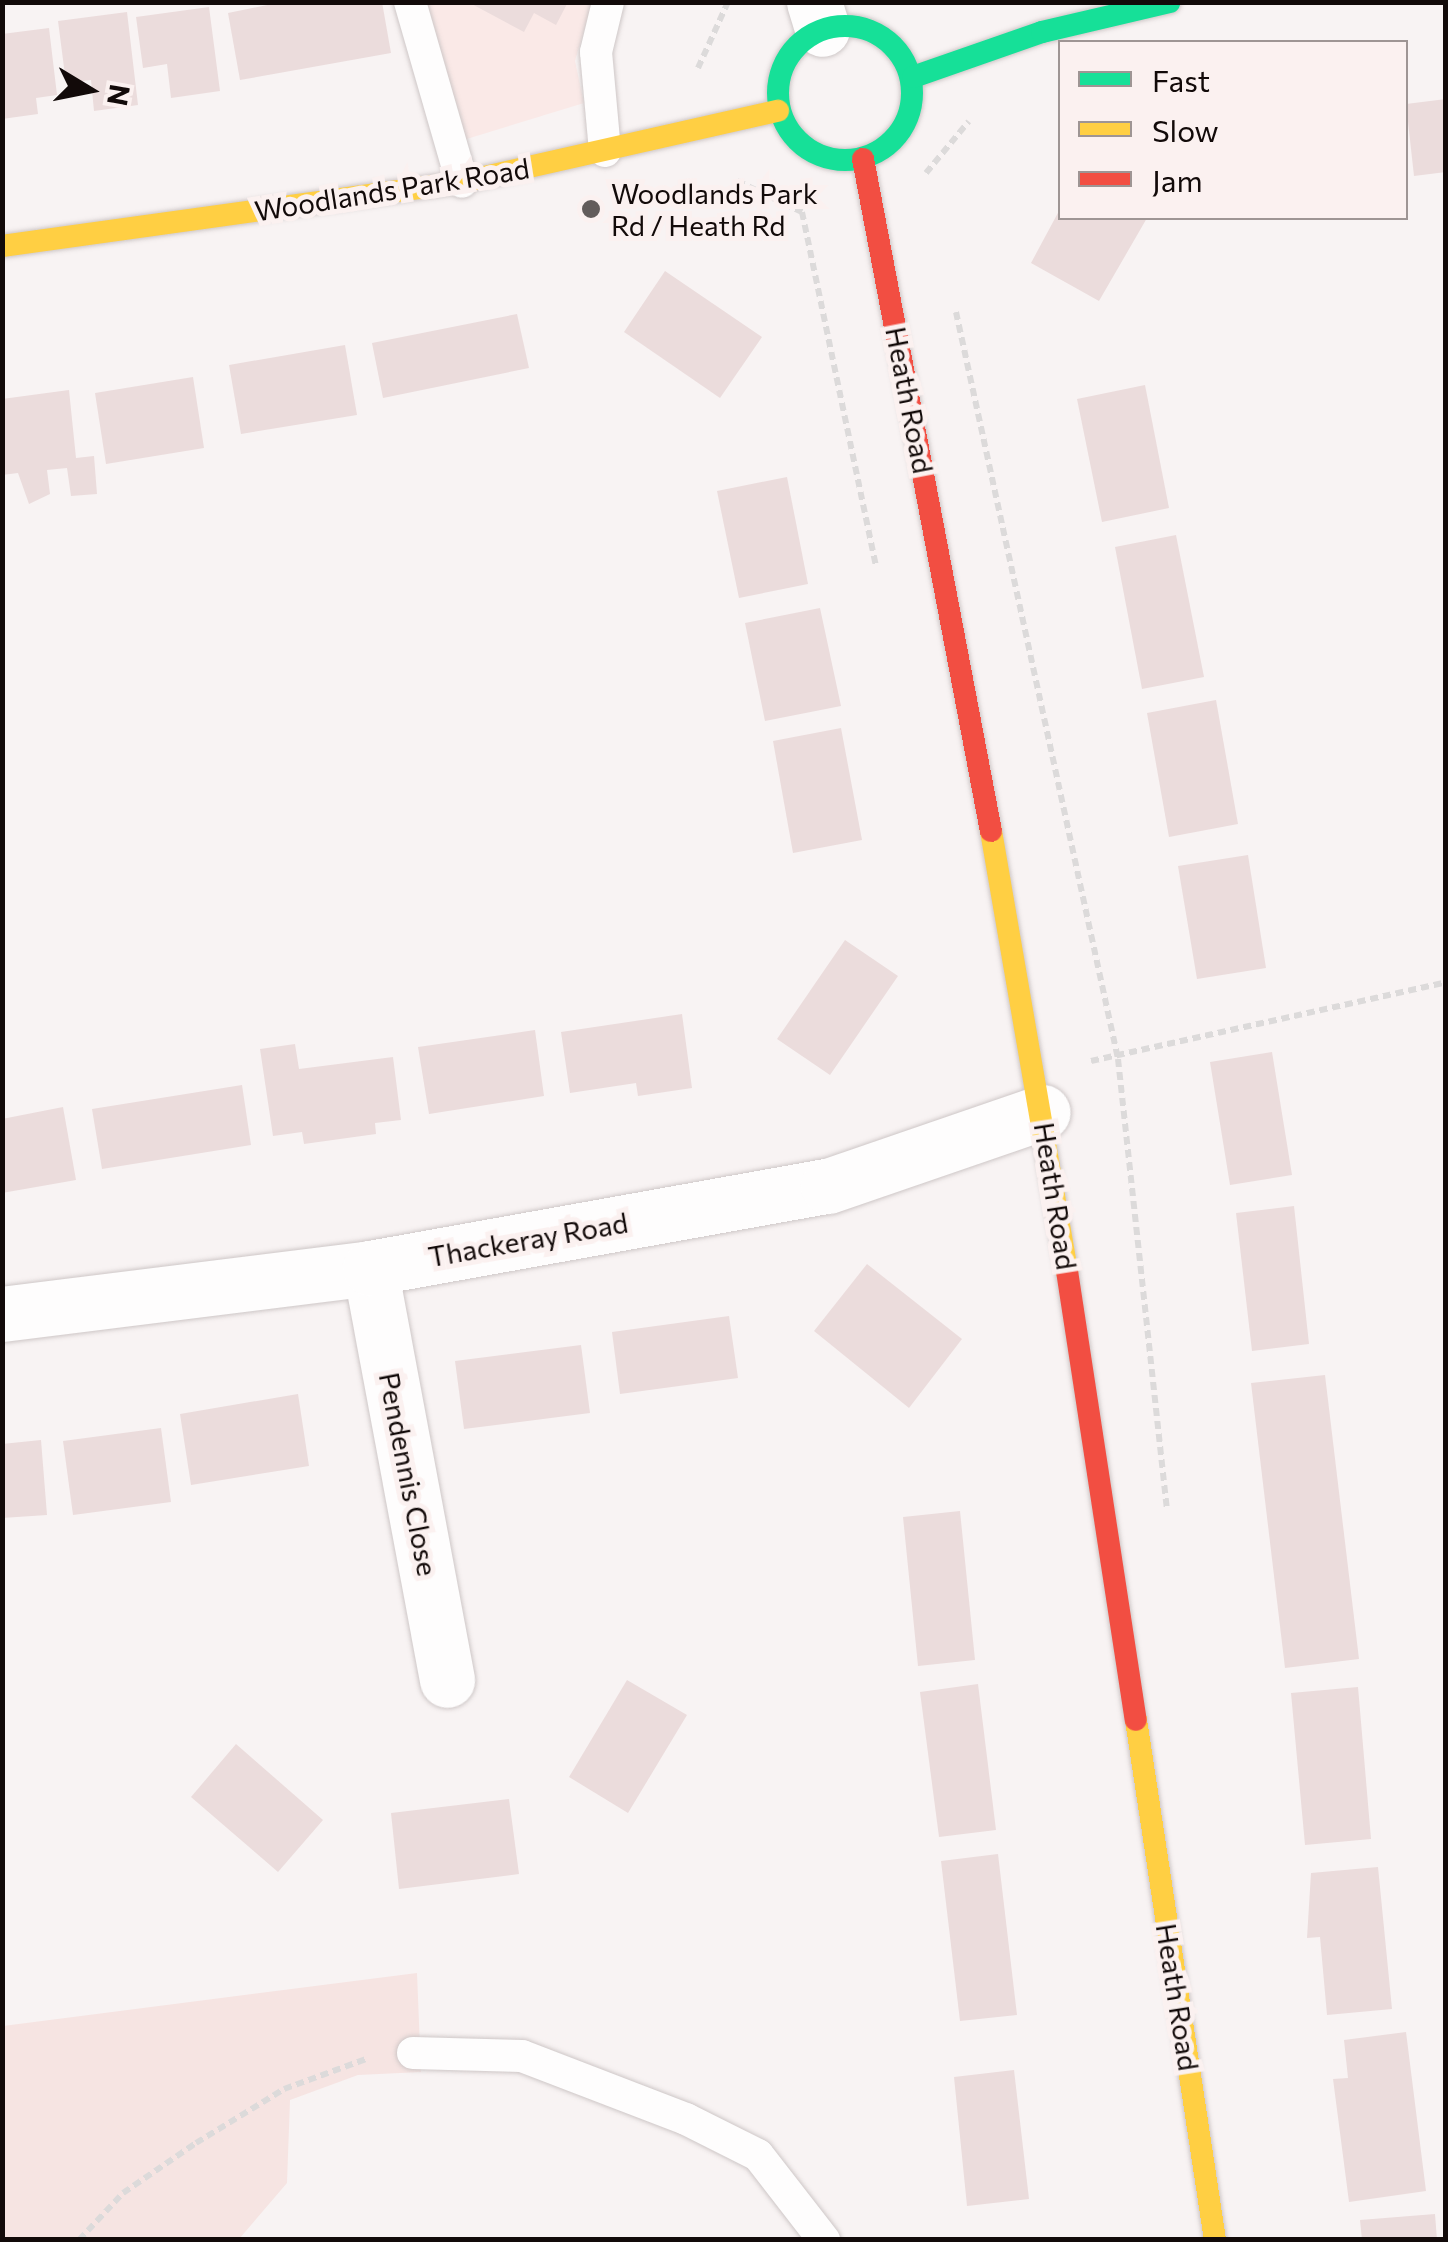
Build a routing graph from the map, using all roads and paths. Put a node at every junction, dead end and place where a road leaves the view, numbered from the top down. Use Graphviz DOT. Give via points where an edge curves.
graph roads {
  1 [pos="410,2"];
  2 [pos="608,2"];
  3 [pos="728,2"];
  4 [pos="1170,2"];
  5 [pos="818,16"];
  6 [pos="695,73"];
  7 [pos="913,77"];
  8 [pos="778,111"];
  9 [pos="606,151"];
  10 [pos="863,159"];
  11 [pos="462,182"];
  12 [pos="2,246"];
  13 [pos="1446,982"];
  14 [pos="1039,1088"];
  15 [pos="370,1268"];
  16 [pos="2,1314"];
  17 [pos="447,1680"];
  18 [pos="412,2053"];
  19 [pos="79,2240"];
  20 [pos="824,2240"];
  21 [pos="1215,2240"];
  1 -- 11 [label="lane"];
  2 -- 9 [label="lane" via="596,52"];
  3 -- 6 [label="path"];
  4 -- 7 [label="street" via="1042,32"];
  5 -- 7 [label="street" via="867,29 892,44"];
  5 -- 8 [label="street" via="779,74"];
  7 -- 10 [label="street" via="907,119"];
  8 -- 9 [label="street, Woodlands Park Road"];
  8 -- 10 [label="street" via="808,150"];
  9 -- 11 [label="street, Woodlands Park Road"];
  10 -- 14 [label="street, Heath Road"];
  11 -- 12 [label="street, Woodlands Park Road"];
  13 -- 14 [label="path" via="1118,1059"];
  14 -- 15 [label="street, Thackeray Road" via="828,1186"];
  14 -- 21 [label="street, Heath Road"];
  15 -- 16 [label="street, Thackeray Road"];
  15 -- 17 [label="street, Pendennis Close"];
  18 -- 19 [label="path" via="355,2060 284,2090 123,2193"];
  18 -- 20 [label="lane" via="522,2056 686,2119 758,2155"];
}
